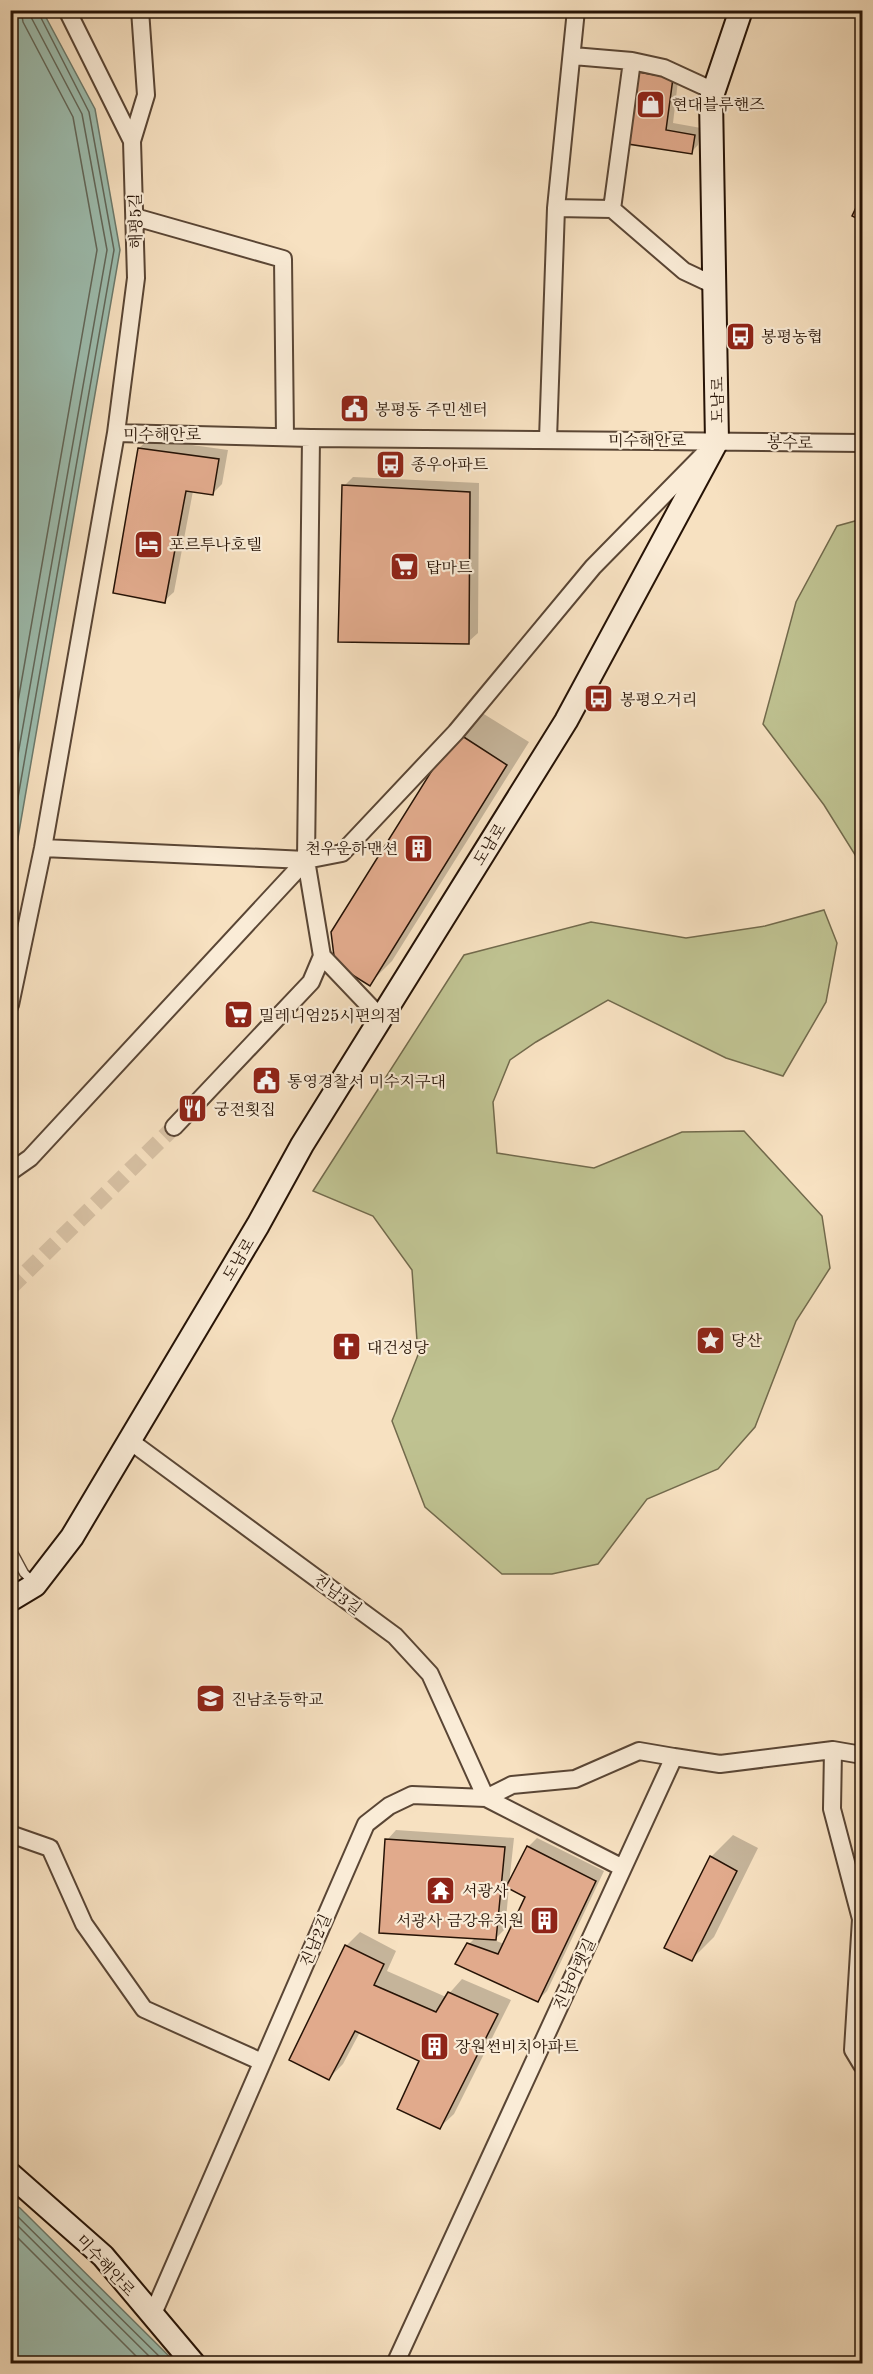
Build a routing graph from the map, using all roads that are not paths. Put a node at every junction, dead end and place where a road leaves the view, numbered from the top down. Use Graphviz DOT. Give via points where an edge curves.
graph roads {
  1 [pos="67,10"];
  2 [pos="140,10"];
  3 [pos="576,10"];
  4 [pos="741,10"];
  5 [pos="573,56"];
  6 [pos="632,62"];
  7 [pos="714,91"];
  8 [pos="132,141"];
  9 [pos="556,208"];
  10 [pos="612,209"];
  11 [pos="135,217"];
  12 [pos="716,285"];
  13 [pos="116,433"];
  14 [pos="285,437"];
  15 [pos="312,438"];
  16 [pos="548,440"];
  17 [pos="717,441"];
  18 [pos="862,443"];
  19 [pos="43,848"];
  20 [pos="306,860"];
  21 [pos="322,956"];
  22 [pos="10,1005"];
  23 [pos="381,1018"];
  24 [pos="174,1127"];
  25 [pos="10,1172"];
  26 [pos="130,1441"];
  27 [pos="10,1547"];
  28 [pos="35,1585"];
  29 [pos="10,1600"];
  30 [pos="833,1750"];
  31 [pos="862,1755"];
  32 [pos="674,1757"];
  33 [pos="486,1798"];
  34 [pos="10,1834"];
  35 [pos="623,1868"];
  36 [pos="262,2062"];
  37 [pos="862,2065"];
  38 [pos="10,2174"];
  39 [pos="152,2316"];
  40 [pos="194,2364"];
  41 [pos="395,2364"];
  1 -- 8 [label="street"];
  2 -- 8 [label="street, 해평5길" via="146,95"];
  3 -- 5 [label="street"];
  4 -- 7 [label="main road, 도남로"];
  5 -- 6 [label="street"];
  5 -- 9 [label="street" via="566,91"];
  6 -- 7 [label="street" via="664,68"];
  6 -- 10 [label="street"];
  7 -- 12 [label="main road, 도남로" via="711,99"];
  8 -- 11 [label="street, 해평5길"];
  9 -- 10 [label="street"];
  9 -- 16 [label="street"];
  10 -- 12 [label="street" via="684,271"];
  11 -- 13 [label="street, 해평5길" via="136,278"];
  11 -- 14 [label="street" via="283,260"];
  12 -- 17 [label="main road, 도남로"];
  13 -- 14 [label="street, 미수해안로"];
  13 -- 19 [label="street, 미수해안로"];
  14 -- 15 [label="street, 미수해안로"];
  15 -- 16 [label="street, 미수해안로"];
  15 -- 20 [label="street"];
  16 -- 17 [label="street, 미수해안로"];
  17 -- 18 [label="street, 봉수로"];
  17 -- 20 [label="street" via="593,567 456,732 342,853"];
  17 -- 23 [label="main road, 도남로" via="566,721"];
  19 -- 20 [label="street"];
  19 -- 22 [label="street, 미수해안로"];
  20 -- 21 [label="street"];
  20 -- 25 [label="street" via="30,1158"];
  21 -- 23 [label="street"];
  21 -- 24 [label="street" via="311,982"];
  23 -- 26 [label="main road, 도남로" via="302,1145"];
  26 -- 28 [label="main road, 도남로" via="72,1537"];
  26 -- 33 [label="street, 진남3길" via="395,1636 430,1674"];
  27 -- 28 [label="lane"];
  28 -- 29 [label="main road, 도남로"];
  30 -- 31 [label="street"];
  30 -- 32 [label="street" via="720,1764"];
  30 -- 37 [label="street" via="832,1809 861,1919 853,2050"];
  32 -- 33 [label="street" via="639,1751 575,1779 512,1785"];
  32 -- 35 [label="street, 진남아랫길"];
  33 -- 35 [label="street, 진남2길"];
  33 -- 36 [label="street, 진남2길" via="412,1795 366,1824"];
  34 -- 36 [label="street" via="50,1848 84,1924 144,2009"];
  35 -- 41 [label="street, 진남아랫길"];
  36 -- 39 [label="street, 진남2길"];
  38 -- 39 [label="main road, 미수해안로" via="103,2256"];
  39 -- 40 [label="main road, 미수해안로"];
}
